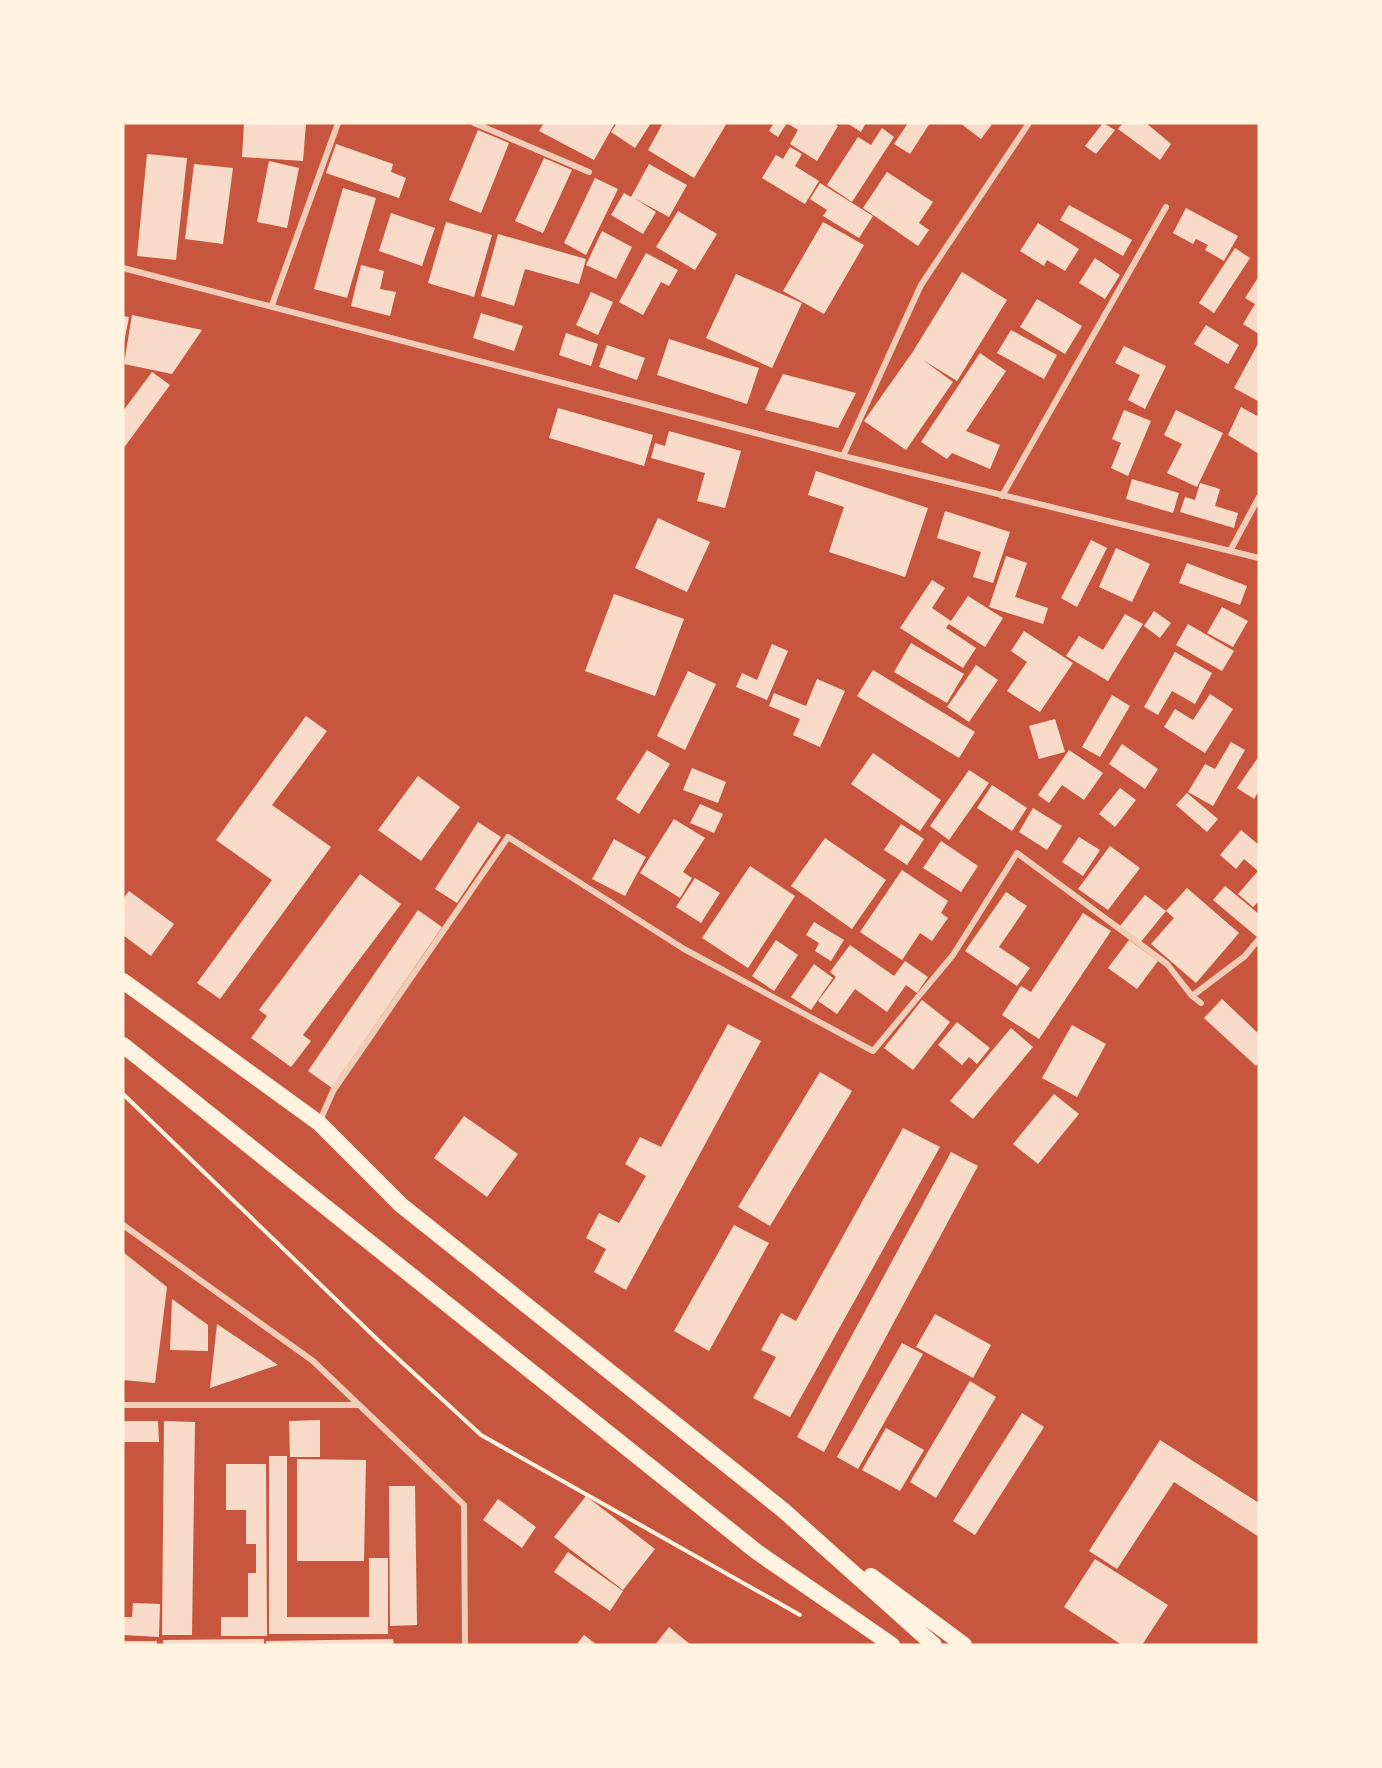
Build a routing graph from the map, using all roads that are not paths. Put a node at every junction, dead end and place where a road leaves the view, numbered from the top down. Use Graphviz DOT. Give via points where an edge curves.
graph roads {
  1 [pos="338,123"];
  2 [pos="474,123"];
  3 [pos="1029,123"];
  4 [pos="590,172"];
  5 [pos="1166,207"];
  6 [pos="123,268"];
  7 [pos="272,305"];
  8 [pos="843,456"];
  9 [pos="1002,496"];
  10 [pos="1259,497"];
  11 [pos="1230,551"];
  12 [pos="1259,558"];
  13 [pos="1259,939"];
  14 [pos="123,981"];
  15 [pos="1192,996"];
  16 [pos="1201,1003"];
  17 [pos="123,1045"];
  18 [pos="319,1123"];
  19 [pos="123,1226"];
  20 [pos="123,1405"];
  21 [pos="359,1405"];
  22 [pos="783,1510"];
  23 [pos="465,1645"];
  24 [pos="892,1645"];
  25 [pos="934,1645"];
  26 [pos="964,1645"];
  1 -- 7 [label="street"];
  2 -- 4 [label="street"];
  3 -- 8 [label="street" via="921,285"];
  5 -- 9 [label="street"];
  6 -- 7 [label="street"];
  7 -- 8 [label="street"];
  8 -- 9 [label="street"];
  9 -- 11 [label="street"];
  10 -- 11 [label="street"];
  11 -- 12 [label="street"];
  13 -- 15 [label="street" via="1245,956"];
  14 -- 18 [label="highway"];
  15 -- 16 [label="street"];
  15 -- 18 [label="street" via="1167,964 1017,853 953,955 873,1050 684,949 508,837 333,1091"];
  17 -- 24 [label="highway" via="757,1552"];
  18 -- 22 [label="highway" via="401,1205"];
  19 -- 21 [label="street" via="313,1361"];
  20 -- 21 [label="street"];
  21 -- 23 [label="street" via="464,1505"];
  22 -- 25 [label="highway"];
  22 -- 26 [label="highway"];
}
